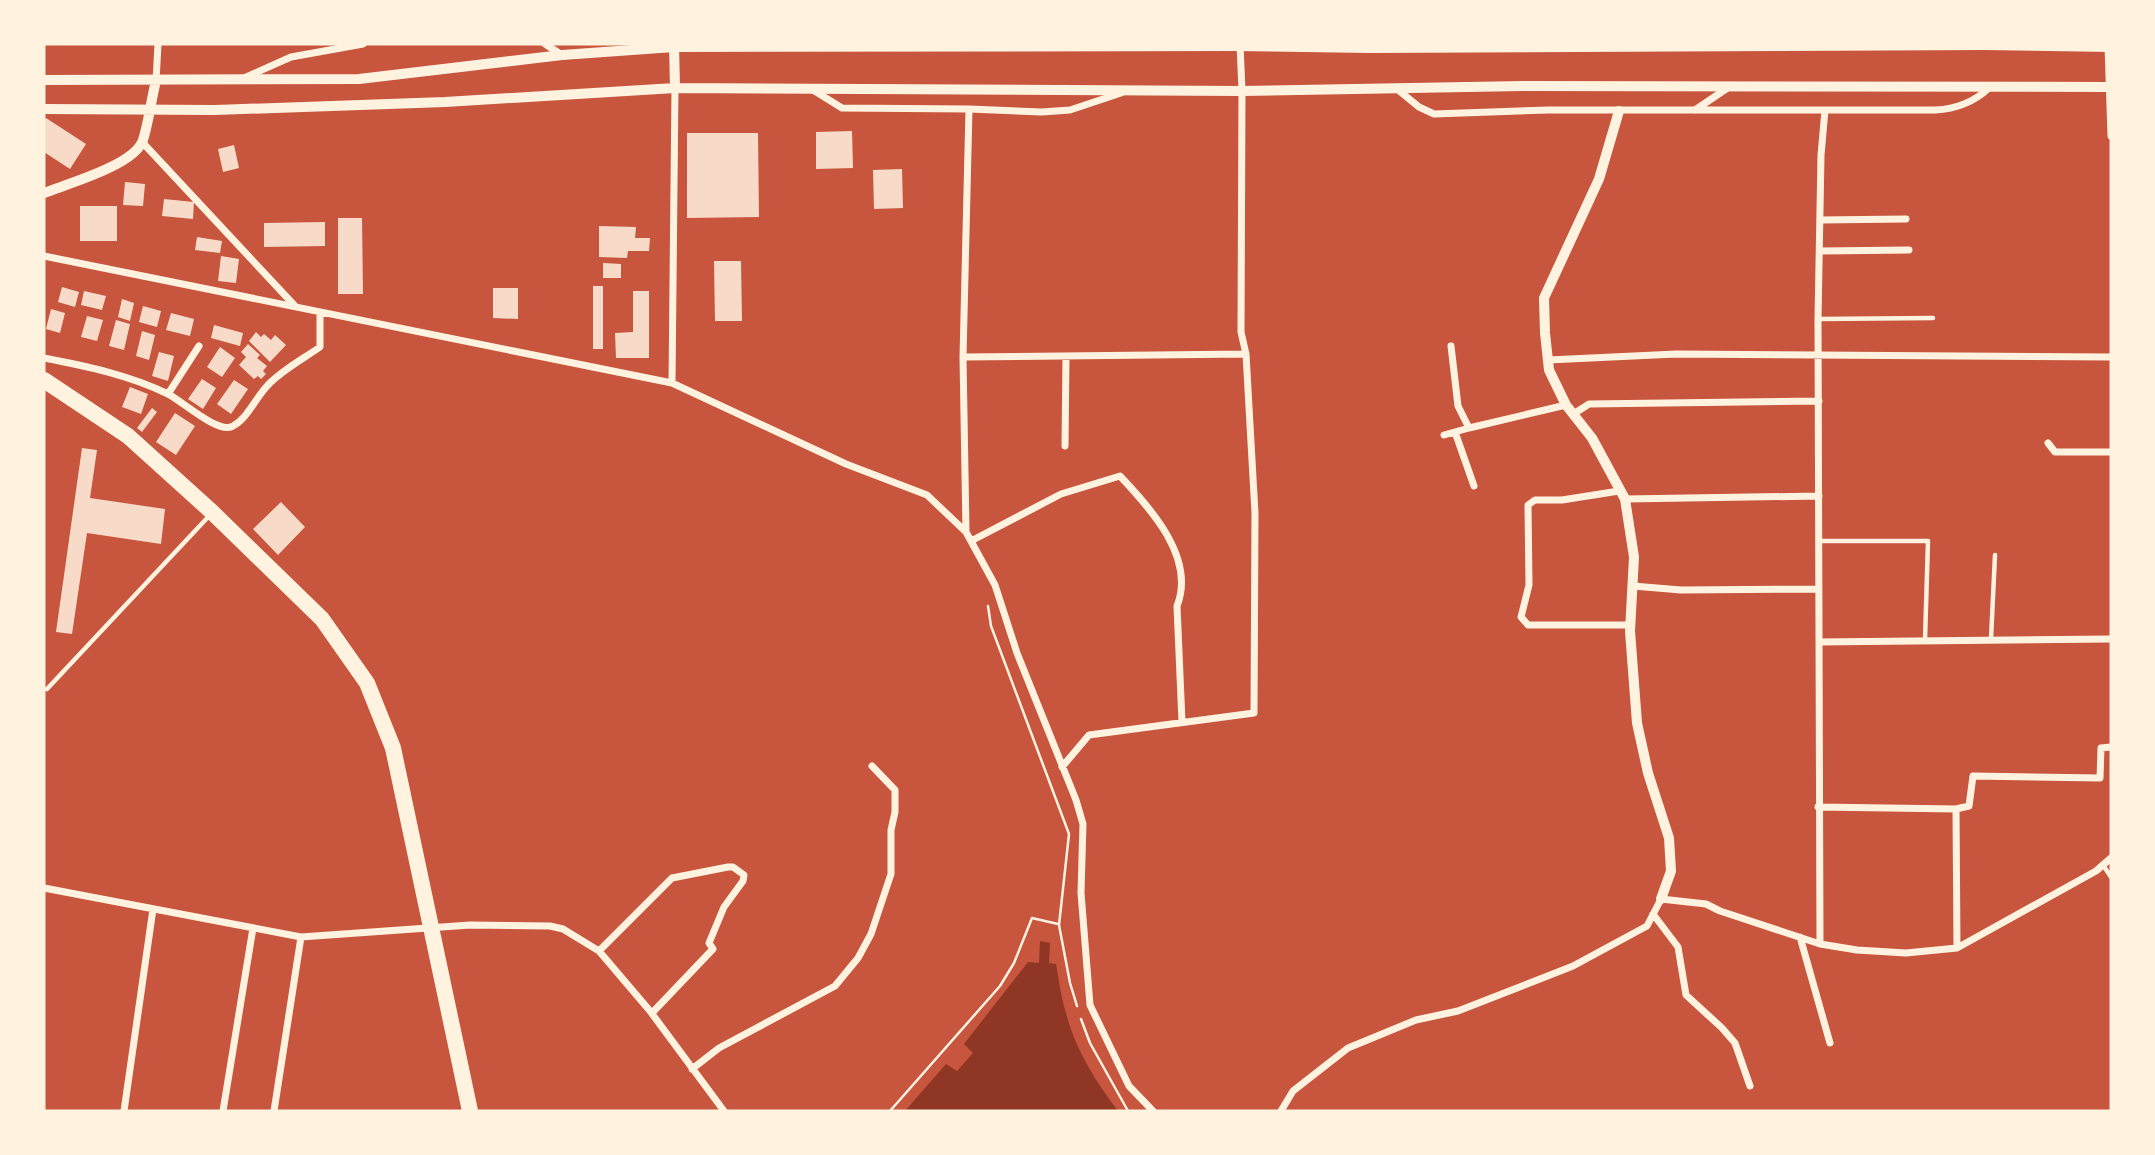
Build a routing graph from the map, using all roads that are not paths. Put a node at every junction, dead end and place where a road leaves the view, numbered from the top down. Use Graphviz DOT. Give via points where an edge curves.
graph roads {
  1 [pos="158,44"];
  2 [pos="363,44"];
  3 [pos="545,44"];
  4 [pos="1984,44"];
  5 [pos="804,45"];
  6 [pos="1068,45"];
  7 [pos="1240,45"];
  8 [pos="1638,45"];
  9 [pos="1675,45"];
  10 [pos="674,46"];
  11 [pos="1372,46"];
  12 [pos="2109,46"];
  13 [pos="562,55"];
  14 [pos="243,78"];
  15 [pos="44,80"];
  16 [pos="156,81"];
  17 [pos="1730,87"];
  18 [pos="2111,87"];
  19 [pos="674,88"];
  20 [pos="809,88"];
  21 [pos="1989,88"];
  22 [pos="1397,89"];
  23 [pos="1128,90"];
  24 [pos="1242,91"];
  25 [pos="149,108"];
  26 [pos="44,109"];
  27 [pos="969,109"];
  28 [pos="1694,110"];
  29 [pos="1825,110"];
  30 [pos="1619,111"];
  31 [pos="2111,136"];
  32 [pos="143,143"];
  33 [pos="44,193"];
  34 [pos="1906,219"];
  35 [pos="1820,220"];
  36 [pos="1909,250"];
  37 [pos="1820,251"];
  38 [pos="44,256"];
  39 [pos="295,306"];
  40 [pos="320,312"];
  41 [pos="1933,318"];
  42 [pos="1818,319"];
  43 [pos="199,346"];
  44 [pos="1451,346"];
  45 [pos="1819,353"];
  46 [pos="1246,354"];
  47 [pos="1066,356"];
  48 [pos="963,357"];
  49 [pos="2111,357"];
  50 [pos="44,358"];
  51 [pos="1548,360"];
  52 [pos="44,380"];
  53 [pos="672,383"];
  54 [pos="168,394"];
  55 [pos="1819,401"];
  56 [pos="1571,409"];
  57 [pos="1469,428"];
  58 [pos="1455,432"];
  59 [pos="1444,435"];
  60 [pos="2048,443"];
  61 [pos="1065,446"];
  62 [pos="2111,452"];
  63 [pos="1474,486"];
  64 [pos="1622,495"];
  65 [pos="1819,496"];
  66 [pos="212,513"];
  67 [pos="966,532"];
  68 [pos="971,541"];
  69 [pos="1819,541"];
  70 [pos="1994,555"];
  71 [pos="1633,586"];
  72 [pos="1819,589"];
  73 [pos="1631,625"];
  74 [pos="1991,639"];
  75 [pos="2111,639"];
  76 [pos="1925,640"];
  77 [pos="1819,642"];
  78 [pos="47,689"];
  79 [pos="1182,723"];
  80 [pos="2111,747"];
  81 [pos="872,766"];
  82 [pos="1062,766"];
  83 [pos="1818,807"];
  84 [pos="1956,809"];
  85 [pos="2111,858"];
  86 [pos="2103,865"];
  87 [pos="2111,877"];
  88 [pos="44,888"];
  89 [pos="1661,900"];
  90 [pos="153,909"];
  91 [pos="1653,914"];
  92 [pos="432,926"];
  93 [pos="253,928"];
  94 [pos="301,937"];
  95 [pos="1800,937"];
  96 [pos="1820,944"];
  97 [pos="1957,948"];
  98 [pos="599,951"];
  99 [pos="652,1013"];
  100 [pos="1830,1043"];
  101 [pos="692,1069"];
  102 [pos="1750,1086"];
  103 [pos="124,1111"];
  104 [pos="223,1111"];
  105 [pos="274,1111"];
  106 [pos="470,1111"];
  107 [pos="723,1111"];
  108 [pos="1153,1111"];
  109 [pos="1280,1111"];
  1 -- 16 [label="street"];
  2 -- 14 [label="street" via="291,57"];
  3 -- 13 [label="street"];
  4 -- 9 [label="street"];
  4 -- 12 [label="street"];
  5 -- 6 [label="street"];
  5 -- 10 [label="street"];
  6 -- 7 [label="street"];
  7 -- 11 [label="street"];
  7 -- 24 [label="street"];
  8 -- 9 [label="street"];
  8 -- 11 [label="street"];
  10 -- 13 [label="street"];
  10 -- 19 [label="street"];
  12 -- 18 [label="street"];
  13 -- 14 [label="street" via="359,79"];
  14 -- 16 [label="street"];
  15 -- 16 [label="street"];
  16 -- 25 [label="street"];
  17 -- 21 [label="street"];
  17 -- 22 [label="street"];
  17 -- 28 [label="street"];
  18 -- 21 [label="street"];
  18 -- 31 [label="street"];
  19 -- 20 [label="street"];
  19 -- 25 [label="street" via="445,102"];
  19 -- 53 [label="street"];
  20 -- 23 [label="street"];
  20 -- 27 [label="street" via="842,108"];
  21 -- 29 [label="street" via="1978,99 1954,109"];
  22 -- 24 [label="street"];
  22 -- 30 [label="street" via="1434,114"];
  23 -- 24 [label="street"];
  23 -- 27 [label="street" via="1070,110"];
  24 -- 46 [label="street" via="1241,332"];
  25 -- 26 [label="street"];
  25 -- 32 [label="street"];
  27 -- 48 [label="street"];
  28 -- 29 [label="street"];
  28 -- 30 [label="street"];
  29 -- 35 [label="street"];
  30 -- 51 [label="street" via="1599,179 1544,298"];
  32 -- 33 [label="street" via="116,164"];
  32 -- 39 [label="street"];
  34 -- 35 [label="street"];
  35 -- 37 [label="street"];
  36 -- 37 [label="street"];
  37 -- 42 [label="street"];
  38 -- 39 [label="street"];
  39 -- 40 [label="street"];
  40 -- 53 [label="street"];
  40 -- 54 [label="street" via="320,347 268,384 233,426 216,425"];
  41 -- 42 [label="lane"];
  42 -- 45 [label="street"];
  43 -- 54 [label="street"];
  44 -- 57 [label="street" via="1458,406"];
  45 -- 49 [label="street"];
  45 -- 51 [label="street"];
  45 -- 55 [label="street"];
  46 -- 47 [label="street"];
  46 -- 79 [label="street" via="1255,513 1254,713"];
  47 -- 48 [label="street"];
  47 -- 61 [label="street"];
  48 -- 67 [label="street"];
  50 -- 54 [label="street" via="101,369"];
  51 -- 56 [label="street"];
  52 -- 66 [label="highway" via="128,436"];
  53 -- 67 [label="street" via="846,464 927,495"];
  55 -- 56 [label="street" via="1589,404"];
  55 -- 65 [label="street"];
  56 -- 57 [label="street"];
  56 -- 64 [label="street"];
  57 -- 58 [label="street"];
  58 -- 59 [label="street"];
  58 -- 63 [label="street"];
  60 -- 62 [label="street" via="2055,452"];
  64 -- 65 [label="street"];
  64 -- 71 [label="street" via="1634,557"];
  64 -- 73 [label="street" via="1535,500 1528,505 1529,585 1521,617 1528,625"];
  65 -- 69 [label="street"];
  66 -- 78 [label="lane"];
  66 -- 92 [label="highway" via="322,619 367,683 393,748"];
  67 -- 68 [label="street"];
  68 -- 79 [label="street" via="1061,495 1120,476 1148,505 1179,556"];
  68 -- 82 [label="street" via="995,585"];
  69 -- 72 [label="street"];
  69 -- 76 [label="lane" via="1928,541"];
  70 -- 74 [label="lane"];
  71 -- 72 [label="street"];
  71 -- 73 [label="street"];
  72 -- 77 [label="street"];
  73 -- 89 [label="street" via="1637,723 1669,838 1671,871"];
  74 -- 75 [label="street"];
  74 -- 76 [label="street"];
  76 -- 77 [label="street"];
  77 -- 83 [label="street"];
  79 -- 82 [label="street" via="1088,735"];
  80 -- 84 [label="street" via="2101,747 2100,778 1973,776 1969,806"];
  81 -- 101 [label="street" via="895,790 891,873 858,958 835,986 719,1048"];
  82 -- 108 [label="street" via="1083,824 1081,893 1090,1005 1129,1086"];
  83 -- 84 [label="street"];
  83 -- 96 [label="street"];
  84 -- 97 [label="street"];
  85 -- 86 [label="street"];
  86 -- 87 [label="lane"];
  86 -- 97 [label="street"];
  88 -- 90 [label="street"];
  89 -- 91 [label="street"];
  89 -- 95 [label="street" via="1706,904"];
  90 -- 93 [label="street"];
  90 -- 103 [label="street"];
  91 -- 102 [label="street" via="1678,947 1686,995 1735,1042"];
  91 -- 109 [label="street" via="1647,926 1573,967 1458,1011 1416,1020 1349,1048 1293,1091"];
  92 -- 94 [label="street"];
  92 -- 98 [label="street" via="550,926"];
  92 -- 106 [label="highway"];
  93 -- 94 [label="street"];
  93 -- 104 [label="street"];
  94 -- 105 [label="street"];
  95 -- 96 [label="street"];
  95 -- 100 [label="street"];
  96 -- 97 [label="street" via="1906,953"];
  98 -- 99 [label="street"];
  98 -- 99 [label="street" via="672,878 728,867 744,875 724,907 709,943 713,948"];
  99 -- 101 [label="street"];
  101 -- 107 [label="street"];
}
